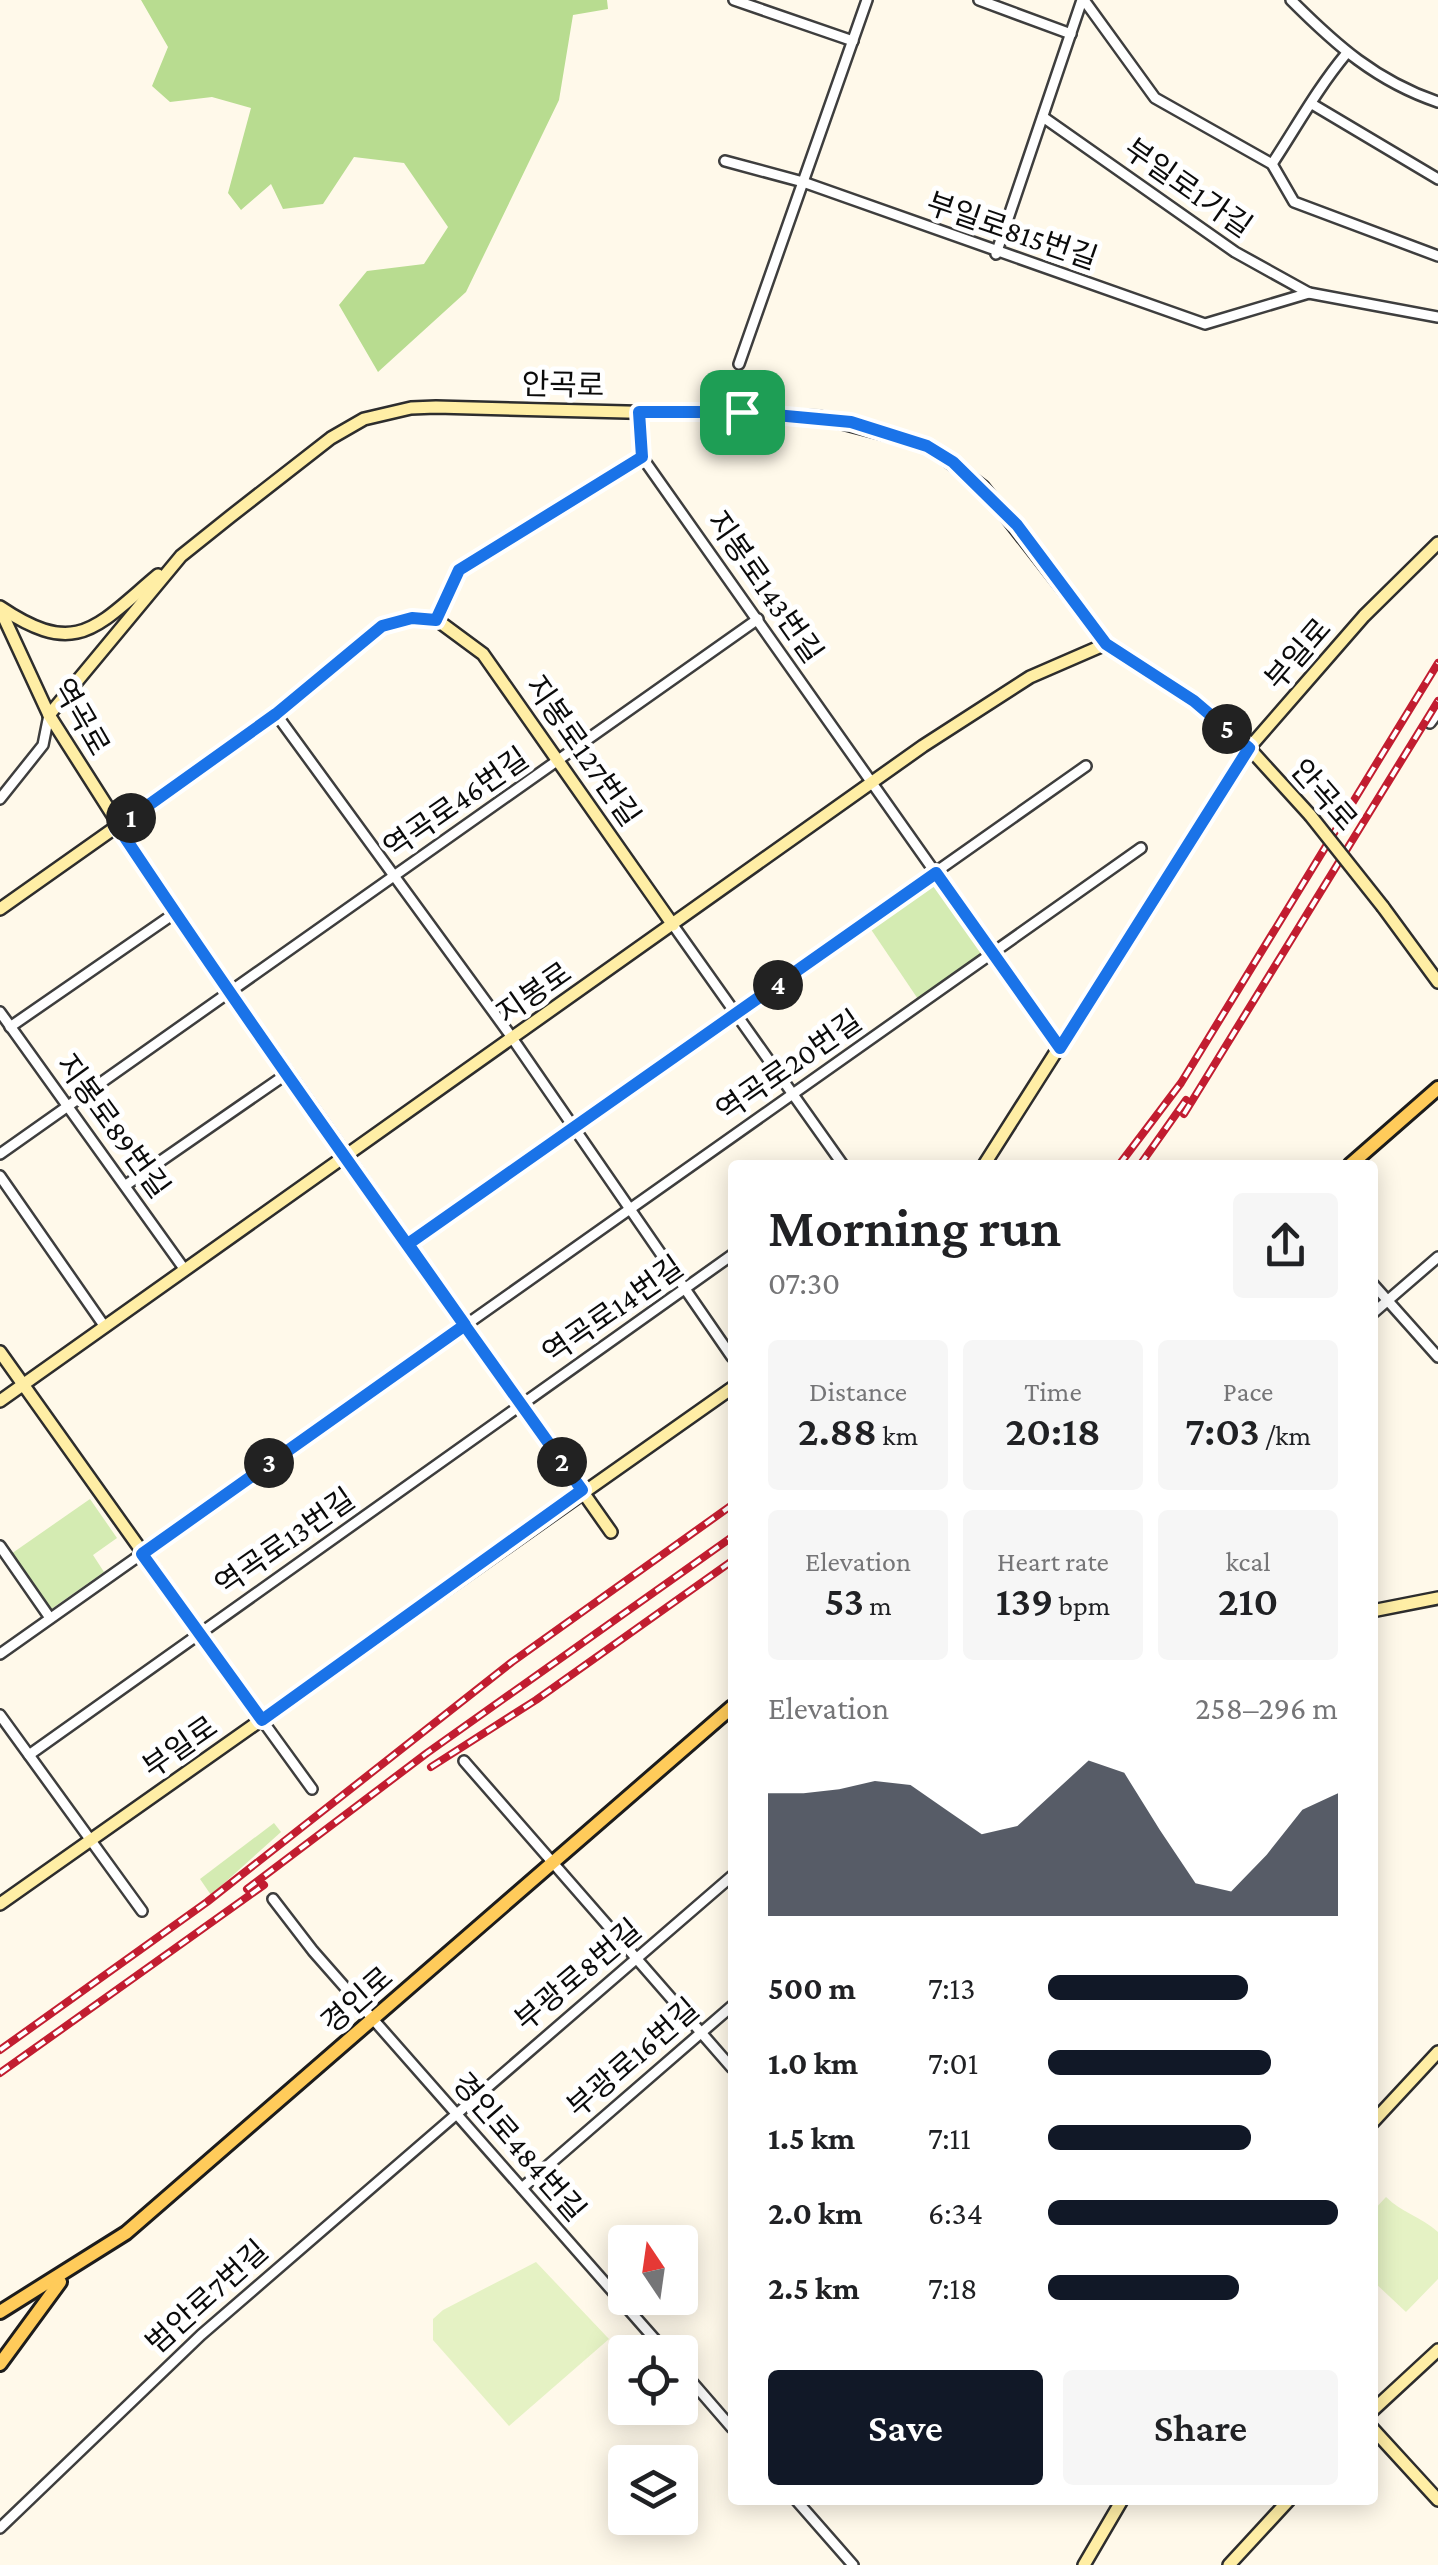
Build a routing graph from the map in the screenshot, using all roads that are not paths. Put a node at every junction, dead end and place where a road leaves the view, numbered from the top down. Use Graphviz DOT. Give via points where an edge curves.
graph roads {
  1 [pos="734,0"];
  2 [pos="868,0"];
  3 [pos="979,0"];
  4 [pos="1083,0"];
  5 [pos="1291,0"];
  6 [pos="1070,34"];
  7 [pos="852,42"];
  8 [pos="1346,54"];
  9 [pos="1438,102"];
  10 [pos="1312,104"];
  11 [pos="1043,117"];
  12 [pos="725,161"];
  13 [pos="1272,164"];
  14 [pos="1438,179"];
  15 [pos="802,182"];
  16 [pos="996,254"];
  17 [pos="1438,256"];
  18 [pos="1308,293"];
  19 [pos="1438,317"];
  20 [pos="1205,324"];
  21 [pos="739,364"];
  22 [pos="639,412"];
  23 [pos="642,457"];
  24 [pos="1438,543"];
  25 [pos="181,556"];
  26 [pos="0,608"];
  27 [pos="758,619"];
  28 [pos="436,620"];
  29 [pos="1106,644"];
  30 [pos="1438,712"];
  31 [pos="276,714"];
  32 [pos="49,715"];
  33 [pos="1430,723"];
  34 [pos="1249,748"];
  35 [pos="560,760"];
  36 [pos="1086,766"];
  37 [pos="872,784"];
  38 [pos="0,799"];
  39 [pos="118,827"];
  40 [pos="1141,848"];
  41 [pos="936,873"];
  42 [pos="395,876"];
  43 [pos="0,910"];
  44 [pos="175,913"];
  45 [pos="673,926"];
  46 [pos="993,956"];
  47 [pos="1438,982"];
  48 [pos="232,993"];
  49 [pos="0,1012"];
  50 [pos="736,1014"];
  51 [pos="10,1027"];
  52 [pos="510,1041"];
  53 [pos="1060,1048"];
  54 [pos="288,1073"];
  55 [pos="1438,1088"];
  56 [pos="792,1093"];
  57 [pos="70,1106"];
  58 [pos="573,1130"];
  59 [pos="0,1154"];
  60 [pos="346,1157"];
  61 [pos="839,1160"];
  62 [pos="987,1160"];
  63 [pos="1356,1160"];
  64 [pos="0,1176"];
  65 [pos="126,1185"];
  66 [pos="629,1210"];
  67 [pos="408,1244"];
  68 [pos="1438,1256"];
  69 [pos="728,1258"];
  70 [pos="185,1270"];
  71 [pos="684,1289"];
  72 [pos="1378,1290"];
  73 [pos="1388,1301"];
  74 [pos="1378,1309"];
  75 [pos="465,1325"];
  76 [pos="104,1326"];
  77 [pos="728,1351"];
  78 [pos="0,1352"];
  79 [pos="1438,1357"];
  80 [pos="22,1384"];
  81 [pos="728,1391"];
  82 [pos="0,1400"];
  83 [pos="522,1405"];
  84 [pos="582,1490"];
  85 [pos="611,1532"];
  86 [pos="0,1546"];
  87 [pos="142,1554"];
  88 [pos="1438,1598"];
  89 [pos="1378,1611"];
  90 [pos="50,1618"];
  91 [pos="198,1634"];
  92 [pos="0,1654"];
  93 [pos="728,1710"];
  94 [pos="0,1716"];
  95 [pos="262,1720"];
  96 [pos="29,1755"];
  97 [pos="464,1761"];
  98 [pos="312,1790"];
  99 [pos="90,1841"];
  100 [pos="552,1861"];
  101 [pos="728,1879"];
  102 [pos="273,1899"];
  103 [pos="0,1904"];
  104 [pos="142,1911"];
  105 [pos="636,1959"];
  106 [pos="728,2009"];
  107 [pos="374,2019"];
  108 [pos="701,2033"];
  109 [pos="1438,2052"];
  110 [pos="728,2063"];
  111 [pos="456,2112"];
  112 [pos="1378,2115"];
  113 [pos="522,2188"];
  114 [pos="65,2275"];
  115 [pos="0,2312"];
  116 [pos="651,2335"];
  117 [pos="1438,2350"];
  118 [pos="0,2364"];
  119 [pos="698,2389"];
  120 [pos="1378,2405"];
  121 [pos="728,2423"];
  122 [pos="1378,2435"];
  123 [pos="1438,2500"];
  124 [pos="800,2505"];
  125 [pos="1115,2505"];
  126 [pos="1284,2505"];
  127 [pos="0,2528"];
  128 [pos="854,2565"];
  129 [pos="1084,2565"];
  130 [pos="1229,2565"];
  1 -- 7 [label="street"];
  2 -- 7 [label="street"];
  3 -- 6 [label="street"];
  4 -- 6 [label="street"];
  4 -- 13 [label="street, 부일로1가길" via="1155,98"];
  5 -- 8 [label="street"];
  6 -- 11 [label="street"];
  7 -- 15 [label="street"];
  8 -- 9 [label="street" via="1390,84"];
  8 -- 10 [label="street"];
  10 -- 13 [label="street"];
  10 -- 14 [label="street"];
  11 -- 16 [label="street"];
  11 -- 18 [label="street, 부일로1가길" via="1235,252"];
  12 -- 15 [label="street, 부일로815번길"];
  13 -- 17 [label="street, 부일로1가길" via="1294,202"];
  15 -- 16 [label="street, 부일로815번길"];
  15 -- 21 [label="street"];
  16 -- 20 [label="street, 부일로815번길"];
  18 -- 19 [label="street, 부일로1가길"];
  18 -- 20 [label="street, 부일로1가길"];
  22 -- 23 [label="street"];
  22 -- 25 [label="street, 안곡로" via="411,408 364,419"];
  22 -- 29 [label="street, 안곡로" via="819,417 927,446 983,487"];
  23 -- 27 [label="street, 지봉로143번길"];
  23 -- 28 [label="street" via="459,570"];
  24 -- 34 [label="street, 부일로"];
  25 -- 26 [label="street" via="77,634 43,634"];
  25 -- 32 [label="street, 안곡로"];
  26 -- 32 [label="street, 역곡로"];
  27 -- 35 [label="street, 역곡로46번길"];
  27 -- 37 [label="street, 지봉로143번길"];
  28 -- 31 [label="street" via="382,626"];
  28 -- 35 [label="street, 지봉로127번길" via="483,654"];
  29 -- 34 [label="street, 안곡로" via="1194,701"];
  29 -- 37 [label="street, 지봉로" via="1030,678"];
  30 -- 33 [label="street"];
  31 -- 39 [label="street"];
  31 -- 42 [label="street"];
  32 -- 38 [label="street" via="43,745"];
  32 -- 39 [label="street, 역곡로"];
  34 -- 47 [label="street, 안곡로, bridge" via="1310,815"];
  34 -- 53 [label="street, 부일로"];
  35 -- 42 [label="street, 역곡로46번길"];
  35 -- 45 [label="street, 지봉로127번길"];
  36 -- 41 [label="street"];
  37 -- 41 [label="street, 지봉로143번길"];
  37 -- 45 [label="street, 지봉로"];
  39 -- 43 [label="street"];
  39 -- 44 [label="street, 역곡로"];
  40 -- 46 [label="street, 역곡로20번길"];
  41 -- 46 [label="street, 지봉로143번길"];
  41 -- 50 [label="street"];
  42 -- 48 [label="street, 역곡로46번길"];
  42 -- 52 [label="street"];
  44 -- 48 [label="street, 역곡로"];
  44 -- 51 [label="street"];
  45 -- 50 [label="street"];
  45 -- 52 [label="street, 지봉로"];
  46 -- 53 [label="street, 지봉로143번길"];
  46 -- 56 [label="street, 역곡로20번길"];
  48 -- 54 [label="street, 역곡로"];
  48 -- 57 [label="street, 역곡로46번길"];
  49 -- 51 [label="street, 지봉로89번길"];
  50 -- 56 [label="street"];
  50 -- 58 [label="street"];
  51 -- 57 [label="street, 지봉로89번길"];
  52 -- 58 [label="street"];
  52 -- 60 [label="street, 지봉로"];
  53 -- 62 [label="street, 부일로"];
  54 -- 60 [label="street, 역곡로"];
  54 -- 65 [label="street"];
  55 -- 63 [label="main road"];
  56 -- 61 [label="street"];
  56 -- 66 [label="street, 역곡로20번길"];
  57 -- 59 [label="street, 역곡로46번길"];
  57 -- 65 [label="street, 지봉로89번길"];
  58 -- 66 [label="street"];
  58 -- 67 [label="street"];
  60 -- 67 [label="street, 역곡로"];
  60 -- 70 [label="street, 지봉로"];
  64 -- 76 [label="street"];
  65 -- 70 [label="street, 지봉로89번길"];
  66 -- 71 [label="street"];
  66 -- 75 [label="street, 역곡로20번길"];
  67 -- 75 [label="street, 역곡로"];
  68 -- 73 [label="street"];
  69 -- 71 [label="street, 역곡로14번길"];
  70 -- 76 [label="street, 지봉로"];
  71 -- 77 [label="street"];
  71 -- 83 [label="street, 역곡로14번길"];
  72 -- 73 [label="street"];
  73 -- 74 [label="street"];
  73 -- 79 [label="street"];
  75 -- 83 [label="street, 역곡로"];
  75 -- 87 [label="street, 역곡로20번길"];
  76 -- 80 [label="street, 지봉로"];
  78 -- 80 [label="street"];
  80 -- 82 [label="street, 지봉로"];
  80 -- 87 [label="street"];
  81 -- 84 [label="street, 부일로"];
  83 -- 84 [label="street, 역곡로"];
  83 -- 91 [label="street, 역곡로13번길"];
  84 -- 85 [label="street, 역곡로"];
  84 -- 95 [label="street, 부일로"];
  86 -- 90 [label="street"];
  87 -- 90 [label="street, 역곡로20번길"];
  87 -- 91 [label="street"];
  88 -- 89 [label="street"];
  90 -- 92 [label="street, 역곡로20번길"];
  91 -- 95 [label="street"];
  91 -- 96 [label="street, 역곡로13번길"];
  93 -- 100 [label="main road, 경인로"];
  94 -- 96 [label="street"];
  95 -- 98 [label="street"];
  95 -- 99 [label="street, 부일로"];
  96 -- 99 [label="street"];
  97 -- 100 [label="street"];
  99 -- 103 [label="street, 부일로"];
  99 -- 104 [label="street"];
  100 -- 105 [label="street"];
  100 -- 107 [label="main road, 경인로"];
  101 -- 105 [label="street, 부광로8번길"];
  102 -- 107 [label="street, 경인로484번길"];
  105 -- 108 [label="street"];
  105 -- 111 [label="street, 부광로8번길"];
  106 -- 108 [label="street, 부광로16번길"];
  107 -- 111 [label="street, 경인로484번길"];
  107 -- 114 [label="main road, 경인로" via="126,2233"];
  108 -- 110 [label="street"];
  108 -- 113 [label="street, 부광로16번길"];
  109 -- 112 [label="street"];
  111 -- 113 [label="street, 경인로484번길"];
  111 -- 127 [label="street, 범안로7번길" via="201,2335"];
  113 -- 116 [label="street, 경인로484번길"];
  114 -- 115 [label="main road, 경인로"];
  114 -- 118 [label="main road"];
  117 -- 120 [label="street"];
  119 -- 121 [label="street"];
  122 -- 123 [label="street"];
  124 -- 128 [label="street"];
  125 -- 129 [label="street"];
  126 -- 130 [label="street"];
}
